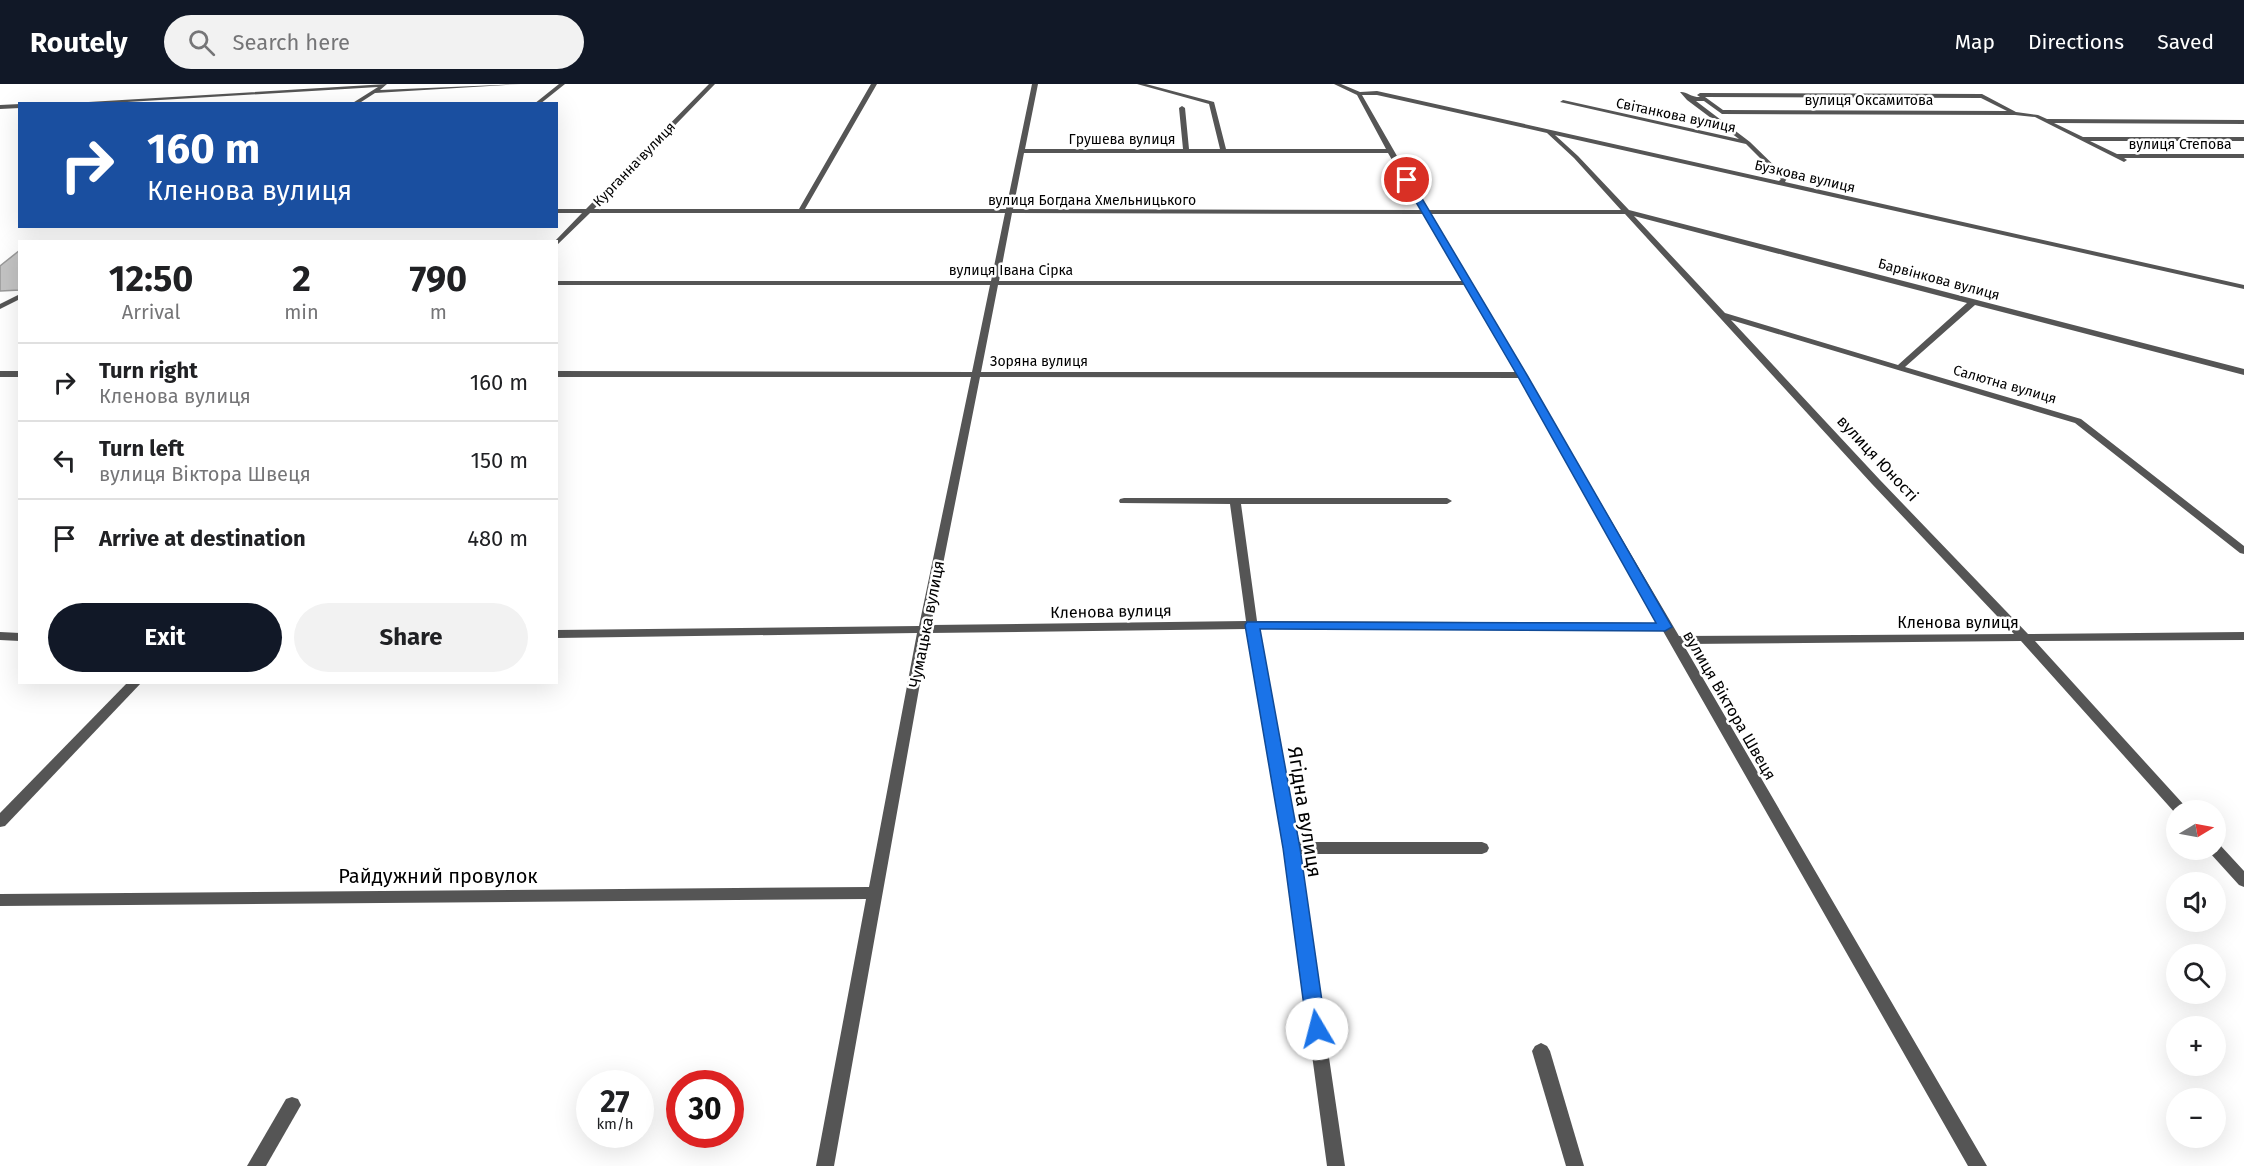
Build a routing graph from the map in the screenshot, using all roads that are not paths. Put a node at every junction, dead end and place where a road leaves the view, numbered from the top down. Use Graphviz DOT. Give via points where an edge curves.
graph roads {
  1 [pos="293,84"];
  2 [pos="518,84"];
  3 [pos="562,84"];
  4 [pos="712,84"];
  5 [pos="874,84"];
  6 [pos="1035,84"];
  7 [pos="1140,84"];
  8 [pos="1337,84"];
  9 [pos="1346,84"];
  10 [pos="385,85"];
  11 [pos="283,91"];
  12 [pos="372,92"];
  13 [pos="1377,93"];
  14 [pos="1682,93"];
  15 [pos="1359,94"];
  16 [pos="1689,99"];
  17 [pos="1705,99"];
  18 [pos="92,102"];
  19 [pos="356,102"];
  20 [pos="539,102"];
  21 [pos="1563,102"];
  22 [pos="18,106"];
  23 [pos="0,107"];
  24 [pos="1182,108"];
  25 [pos="2015,113"];
  26 [pos="2047,122"];
  27 [pos="2244,122"];
  28 [pos="1549,132"];
  29 [pos="2082,139"];
  30 [pos="2244,139"];
  31 [pos="1748,143"];
  32 [pos="1186,150"];
  33 [pos="1223,150"];
  34 [pos="1390,150"];
  35 [pos="1021,151"];
  36 [pos="2116,156"];
  37 [pos="2244,156"];
  38 [pos="2131,163"];
  39 [pos="1782,183"];
  40 [pos="558,211"];
  41 [pos="589,211"];
  42 [pos="801,211"];
  43 [pos="1009,212"];
  44 [pos="1425,212"];
  45 [pos="1627,212"];
  46 [pos="558,242"];
  47 [pos="558,283"];
  48 [pos="993,283"];
  49 [pos="1466,283"];
  50 [pos="2244,287"];
  51 [pos="18,297"];
  52 [pos="1973,302"];
  53 [pos="0,307"];
  54 [pos="1721,314"];
  55 [pos="1899,368"];
  56 [pos="2244,372"];
  57 [pos="0,374"];
  58 [pos="18,374"];
  59 [pos="558,374"];
  60 [pos="976,374"];
  61 [pos="1522,375"];
  62 [pos="1124,501"];
  63 [pos="1235,501"];
  64 [pos="1447,501"];
  65 [pos="2244,551"];
  66 [pos="1252,625"];
  67 [pos="1665,627"];
  68 [pos="924,629"];
  69 [pos="558,634"];
  70 [pos="0,636"];
  71 [pos="2244,636"];
  72 [pos="18,637"];
  73 [pos="2025,638"];
  74 [pos="1673,640"];
  75 [pos="134,684"];
  76 [pos="2171,800"];
  77 [pos="0,822"];
  78 [pos="1291,848"];
  79 [pos="1482,848"];
  80 [pos="2225,860"];
  81 [pos="2244,881"];
  82 [pos="876,893"];
  83 [pos="0,900"];
  84 [pos="1541,1051"];
  85 [pos="292,1105"];
  86 [pos="256,1166"];
  87 [pos="825,1166"];
  88 [pos="1336,1166"];
  89 [pos="1575,1166"];
  90 [pos="1978,1166"];
  1 -- 11 [label="street"];
  2 -- 12 [label="street"];
  3 -- 20 [label="street"];
  4 -- 41 [label="street, Курганна вулиця"];
  5 -- 42 [label="street"];
  6 -- 35 [label="street, Чумацька вулиця"];
  7 -- 33 [label="street" via="1212,103"];
  8 -- 15 [label="street"];
  9 -- 13 [label="street"];
  10 -- 11 [label="street"];
  10 -- 12 [label="street"];
  11 -- 18 [label="street"];
  12 -- 19 [label="street"];
  13 -- 15 [label="street, Бузкова вулиця"];
  13 -- 28 [label="street, Бузкова вулиця"];
  14 -- 16 [label="street, Світанкова вулиця"];
  15 -- 34 [label="street, вулиця Віктора Швеця"];
  16 -- 17 [label="street, вулиця Оксамитова"];
  16 -- 31 [label="street, Світанкова вулиця"];
  17 -- 25 [label="street, вулиця Оксамитова" via="1722,112"];
  17 -- 25 [label="street" via="1700,95 1982,96"];
  21 -- 31 [label="street, Світанкова вулиця"];
  22 -- 23 [label="street"];
  24 -- 32 [label="street"];
  25 -- 26 [label="street"];
  26 -- 27 [label="street"];
  26 -- 29 [label="street"];
  28 -- 39 [label="street, Бузкова вулиця"];
  28 -- 45 [label="street, вулиця Юності"];
  29 -- 30 [label="street"];
  29 -- 36 [label="street"];
  31 -- 39 [label="street, Світанкова вулиця" via="1785,179"];
  32 -- 33 [label="street, Грушева вулиця"];
  32 -- 35 [label="street, Грушева вулиця"];
  33 -- 34 [label="street, Грушева вулиця"];
  34 -- 44 [label="street, вулиця Віктора Швеця"];
  35 -- 43 [label="street, Чумацька вулиця"];
  36 -- 37 [label="street, вулиця Степова"];
  36 -- 38 [label="street"];
  39 -- 50 [label="street, Бузкова вулиця"];
  40 -- 41 [label="street, вулиця Богдана Хмельницького"];
  41 -- 42 [label="street, вулиця Богдана Хмельницького"];
  41 -- 46 [label="street, Курганна вулиця"];
  42 -- 43 [label="street, вулиця Богдана Хмельницького"];
  43 -- 44 [label="street, вулиця Богдана Хмельницького"];
  43 -- 48 [label="street, Чумацька вулиця"];
  44 -- 45 [label="street, вулиця Богдана Хмельницького"];
  44 -- 49 [label="street, вулиця Віктора Швеця"];
  45 -- 52 [label="street, Барвінкова вулиця"];
  45 -- 54 [label="street, вулиця Юності"];
  47 -- 48 [label="street, вулиця Івана Сірка"];
  48 -- 49 [label="street, вулиця Івана Сірка"];
  48 -- 60 [label="street, Чумацька вулиця"];
  49 -- 61 [label="street, вулиця Віктора Швеця"];
  51 -- 53 [label="street"];
  52 -- 55 [label="street"];
  52 -- 56 [label="street, Барвінкова вулиця"];
  54 -- 55 [label="street, Салютна вулиця"];
  54 -- 73 [label="street, вулиця Юності"];
  55 -- 65 [label="street, Салютна вулиця" via="2078,421"];
  57 -- 58 [label="street"];
  59 -- 60 [label="street, Зоряна вулиця"];
  60 -- 61 [label="street, Зоряна вулиця"];
  60 -- 68 [label="street, Чумацька вулиця"];
  61 -- 67 [label="street, вулиця Віктора Швеця"];
  62 -- 63 [label="street"];
  63 -- 64 [label="street"];
  63 -- 66 [label="street, Ягідна вулиця"];
  66 -- 67 [label="street, Кленова вулиця"];
  66 -- 68 [label="street, Кленова вулиця"];
  66 -- 78 [label="street, Ягідна вулиця"];
  67 -- 74 [label="street, вулиця Віктора Швеця"];
  68 -- 69 [label="street, Кленова вулиця"];
  68 -- 82 [label="street, Чумацька вулиця"];
  70 -- 72 [label="street"];
  71 -- 73 [label="street, Кленова вулиця"];
  73 -- 74 [label="street, Кленова вулиця"];
  73 -- 76 [label="street, вулиця Юності"];
  74 -- 90 [label="street, вулиця Віктора Швеця"];
  75 -- 77 [label="street"];
  78 -- 79 [label="street"];
  78 -- 88 [label="street, Ягідна вулиця"];
  80 -- 81 [label="street"];
  82 -- 83 [label="street, Райдужний провулок"];
  82 -- 87 [label="street, Чумацька вулиця"];
  84 -- 89 [label="street"];
  85 -- 86 [label="street"];
}
